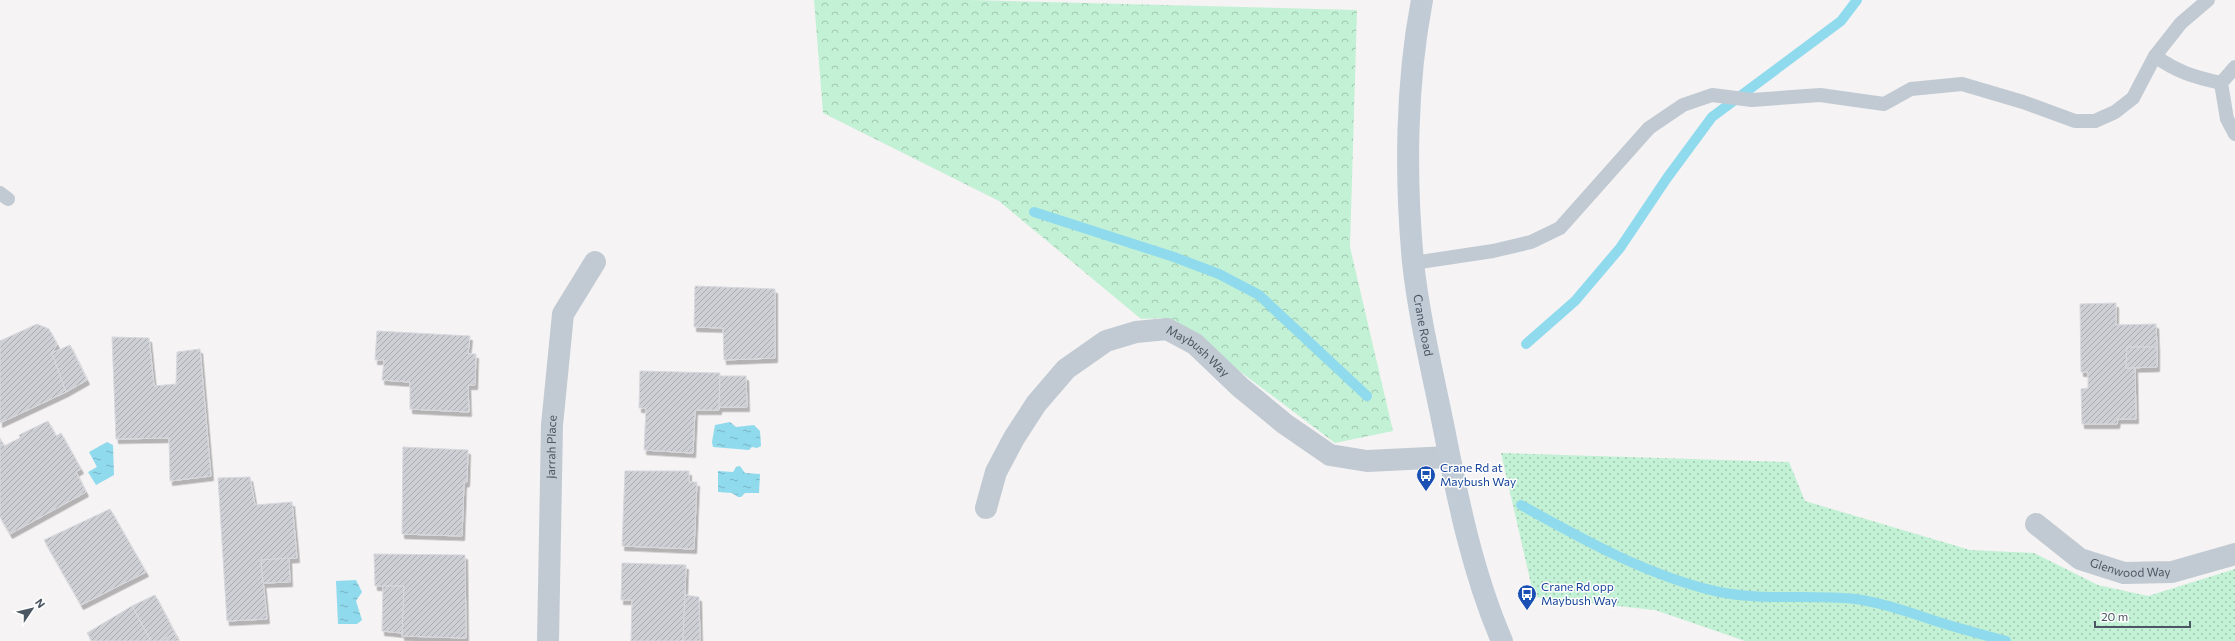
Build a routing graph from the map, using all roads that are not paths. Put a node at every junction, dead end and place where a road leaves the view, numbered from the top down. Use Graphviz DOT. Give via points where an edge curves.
graph roads {
  1 [pos="1422,0"];
  2 [pos="2208,0"];
  3 [pos="2155,56"];
  4 [pos="2235,68"];
  5 [pos="2221,83"];
  6 [pos="2235,134"];
  7 [pos="595,262"];
  8 [pos="1413,263"];
  9 [pos="1449,457"];
  10 [pos="986,508"];
  11 [pos="2036,524"];
  12 [pos="2235,554"];
  13 [pos="548,641"];
  14 [pos="1502,641"];
  1 -- 8 [label="street, Crane Road" via="1412,82 1410,140 1409,201"];
  2 -- 3 [label="lane" via="2181,23"];
  3 -- 5 [label="lane" via="2172,69"];
  3 -- 8 [label="lane" via="2134,98 2116,112 2095,121 2075,121 1962,84 1911,90 1884,104 1820,95 1752,100 1712,95 1683,105 1649,128 1560,228 1531,242 1493,251"];
  4 -- 5 [label="lane"];
  5 -- 6 [label="lane" via="2227,119"];
  7 -- 13 [label="street, Jarrah Place" via="563,314 552,425"];
  8 -- 9 [label="street, Crane Road"];
  9 -- 10 [label="street, Maybush Way" via="1367,460 1330,455 1285,424 1240,387 1195,344 1167,329 1136,332 1106,341 1066,369 1036,404 996,472"];
  9 -- 14 [label="street, Crane Road" via="1466,530 1490,613"];
  11 -- 12 [label="street, Glenwood Way" via="2080,559 2124,573 2172,572"];
}
